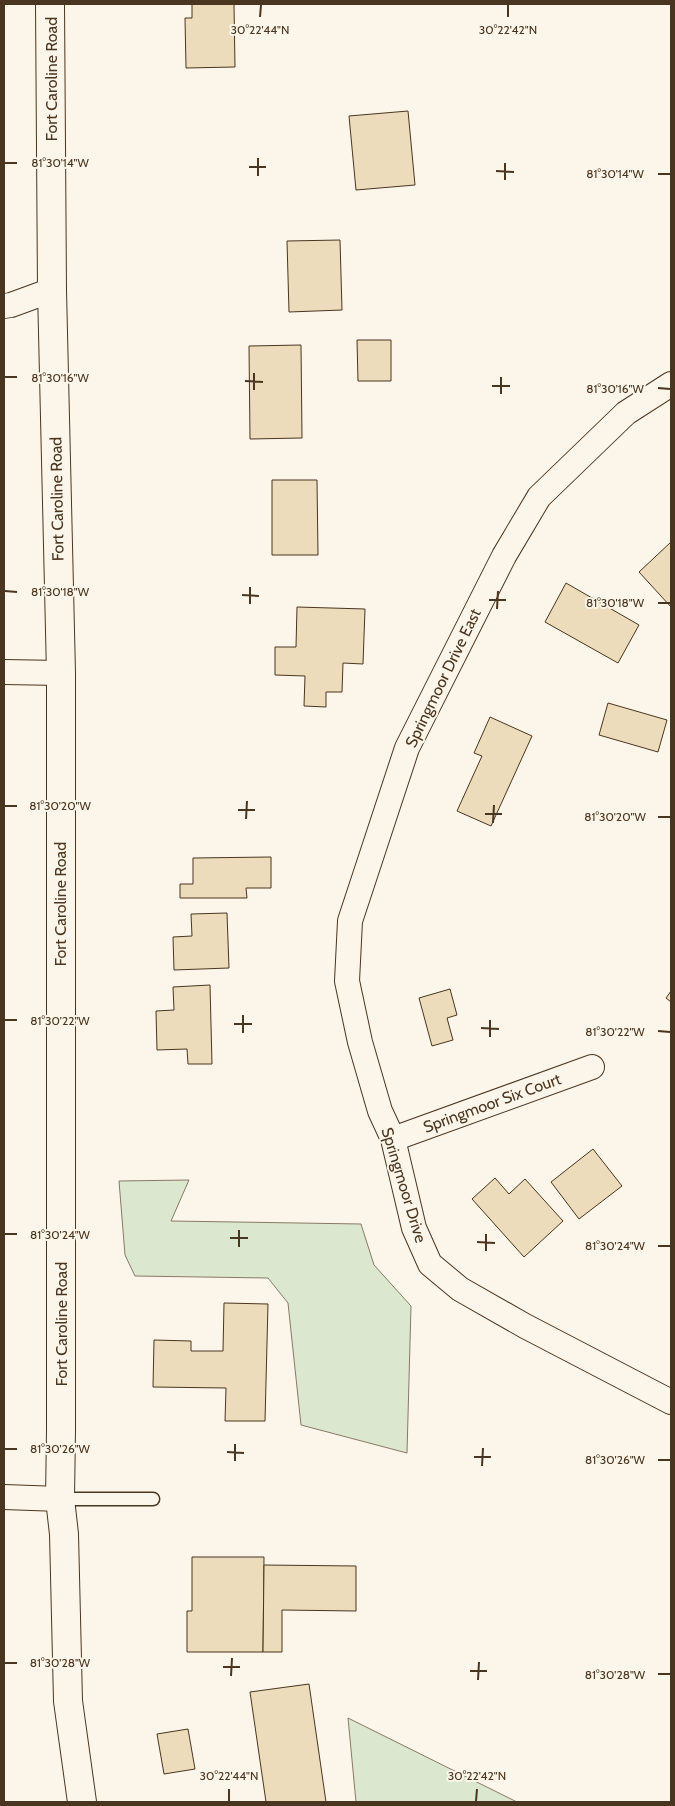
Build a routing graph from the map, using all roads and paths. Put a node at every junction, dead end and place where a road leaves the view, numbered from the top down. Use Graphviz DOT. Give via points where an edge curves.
graph roads {
  1 [pos="50,4"];
  2 [pos="52,290"];
  3 [pos="4,306"];
  4 [pos="671,384"];
  5 [pos="4,672"];
  6 [pos="61,673"];
  7 [pos="347,981"];
  8 [pos="592,1067"];
  9 [pos="393,1139"];
  10 [pos="671,1402"];
  11 [pos="4,1497"];
  12 [pos="60,1499"];
  13 [pos="153,1499"];
  14 [pos="82,1802"];
  1 -- 2 [label="street, Fort Caroline Road"];
  2 -- 3 [label="street"];
  2 -- 6 [label="street, Fort Caroline Road"];
  4 -- 7 [label="street, Springmoor Drive East" via="626,413 539,497 504,556 407,748 350,921"];
  5 -- 6 [label="street"];
  6 -- 12 [label="street, Fort Caroline Road"];
  7 -- 9 [label="street, Springmoor Drive" via="368,1070"];
  8 -- 9 [label="street, Springmoor Six Court"];
  9 -- 10 [label="street, Springmoor Drive" via="414,1228 430,1264 460,1289"];
  11 -- 12 [label="street"];
  12 -- 13 [label="lane"];
  12 -- 14 [label="street, Fort Caroline Road" via="64,1534 68,1701"];
}
